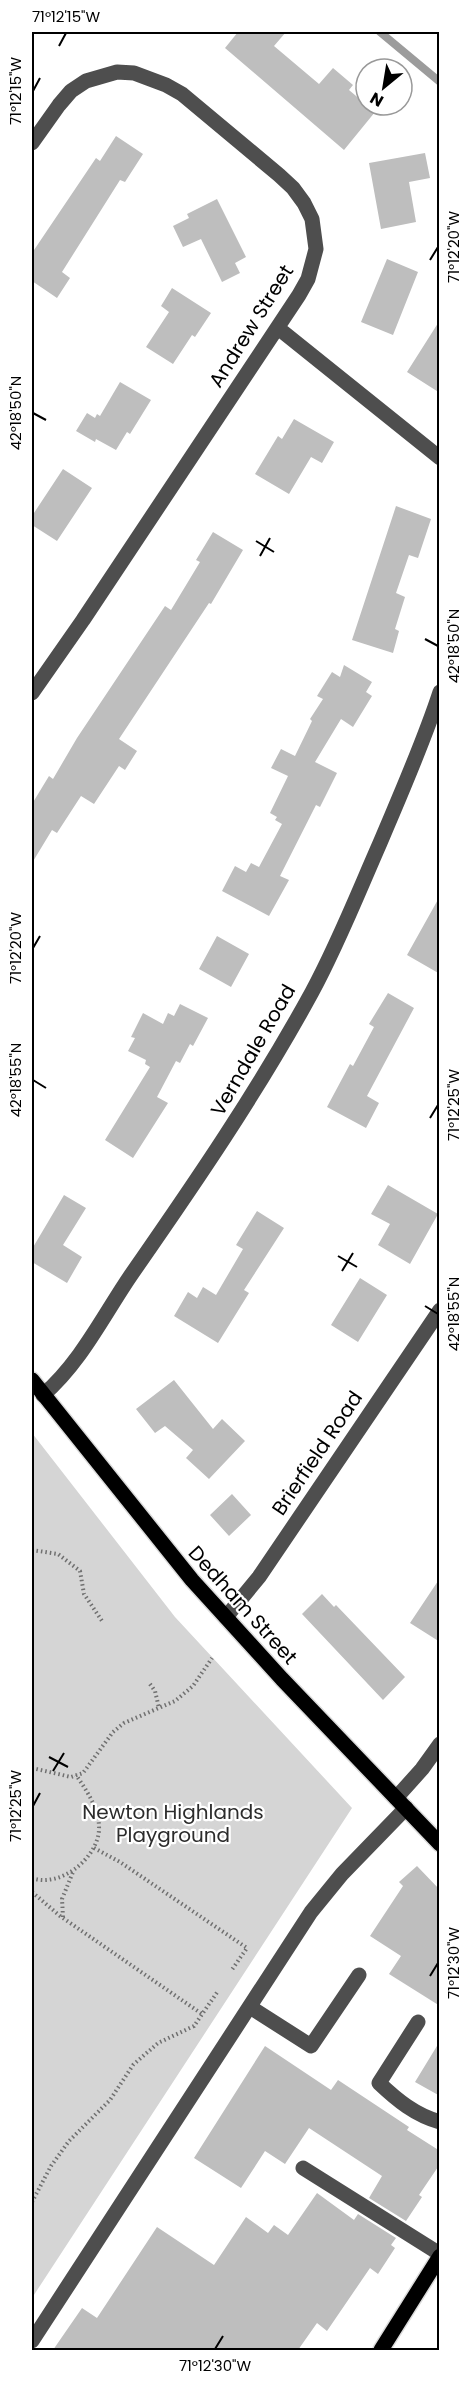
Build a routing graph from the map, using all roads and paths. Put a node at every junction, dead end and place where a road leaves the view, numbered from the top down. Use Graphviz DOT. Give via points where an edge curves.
graph roads {
  1 [pos="32,143"];
  2 [pos="278,328"];
  3 [pos="440,458"];
  4 [pos="440,692"];
  5 [pos="32,693"];
  6 [pos="440,1310"];
  7 [pos="32,1380"];
  8 [pos="43,1395"];
  9 [pos="32,1550"];
  10 [pos="226,1617"];
  11 [pos="102,1621"];
  12 [pos="212,1658"];
  13 [pos="150,1684"];
  14 [pos="159,1708"];
  15 [pos="440,1744"];
  16 [pos="32,1768"];
  17 [pos="76,1775"];
  18 [pos="401,1803"];
  19 [pos="440,1844"];
  20 [pos="93,1848"];
  21 [pos="73,1872"];
  22 [pos="32,1878"];
  23 [pos="32,1892"];
  24 [pos="64,1918"];
  25 [pos="231,1971"];
  26 [pos="359,1974"];
  27 [pos="218,1991"];
  28 [pos="250,2007"];
  29 [pos="202,2014"];
  30 [pos="418,2022"];
  31 [pos="440,2122"];
  32 [pos="303,2168"];
  33 [pos="32,2202"];
  34 [pos="440,2255"];
  35 [pos="32,2341"];
  36 [pos="381,2350"];
  1 -- 2 [label="street, Andrew Street" via="71,92 102,75 134,74 182,94 293,188 312,219 316,249 313,264"];
  2 -- 3 [label="street"];
  2 -- 5 [label="street, Andrew Street"];
  4 -- 8 [label="street, Verndale Road" via="413,767 312,992 209,1162 79,1356"];
  6 -- 10 [label="street, Brierfield Road" via="259,1577"];
  7 -- 8 [label="main road, Dedham Street"];
  8 -- 10 [label="main road, Dedham Street" via="171,1556"];
  9 -- 11 [label="path" via="58,1554 80,1571 84,1594"];
  10 -- 18 [label="main road, Dedham Street"];
  12 -- 14 [label="path" via="193,1686"];
  13 -- 14 [label="path"];
  14 -- 17 [label="path" via="124,1723 83,1773"];
  15 -- 18 [label="street"];
  16 -- 17 [label="path"];
  17 -- 20 [label="path" via="97,1814 99,1830"];
  18 -- 19 [label="main road, Dedham Street"];
  18 -- 28 [label="street" via="327,1891"];
  20 -- 21 [label="path"];
  20 -- 25 [label="path" via="247,1948"];
  21 -- 22 [label="path"];
  21 -- 24 [label="path" via="62,1899"];
  23 -- 24 [label="path"];
  24 -- 29 [label="path"];
  26 -- 28 [label="street" via="311,2046"];
  27 -- 29 [label="path"];
  28 -- 35 [label="street"];
  29 -- 33 [label="path" via="194,2026 158,2043 134,2065 110,2100 69,2141"];
  30 -- 31 [label="street" via="379,2083 397,2100"];
  32 -- 34 [label="street"];
  34 -- 36 [label="main road"];
}
